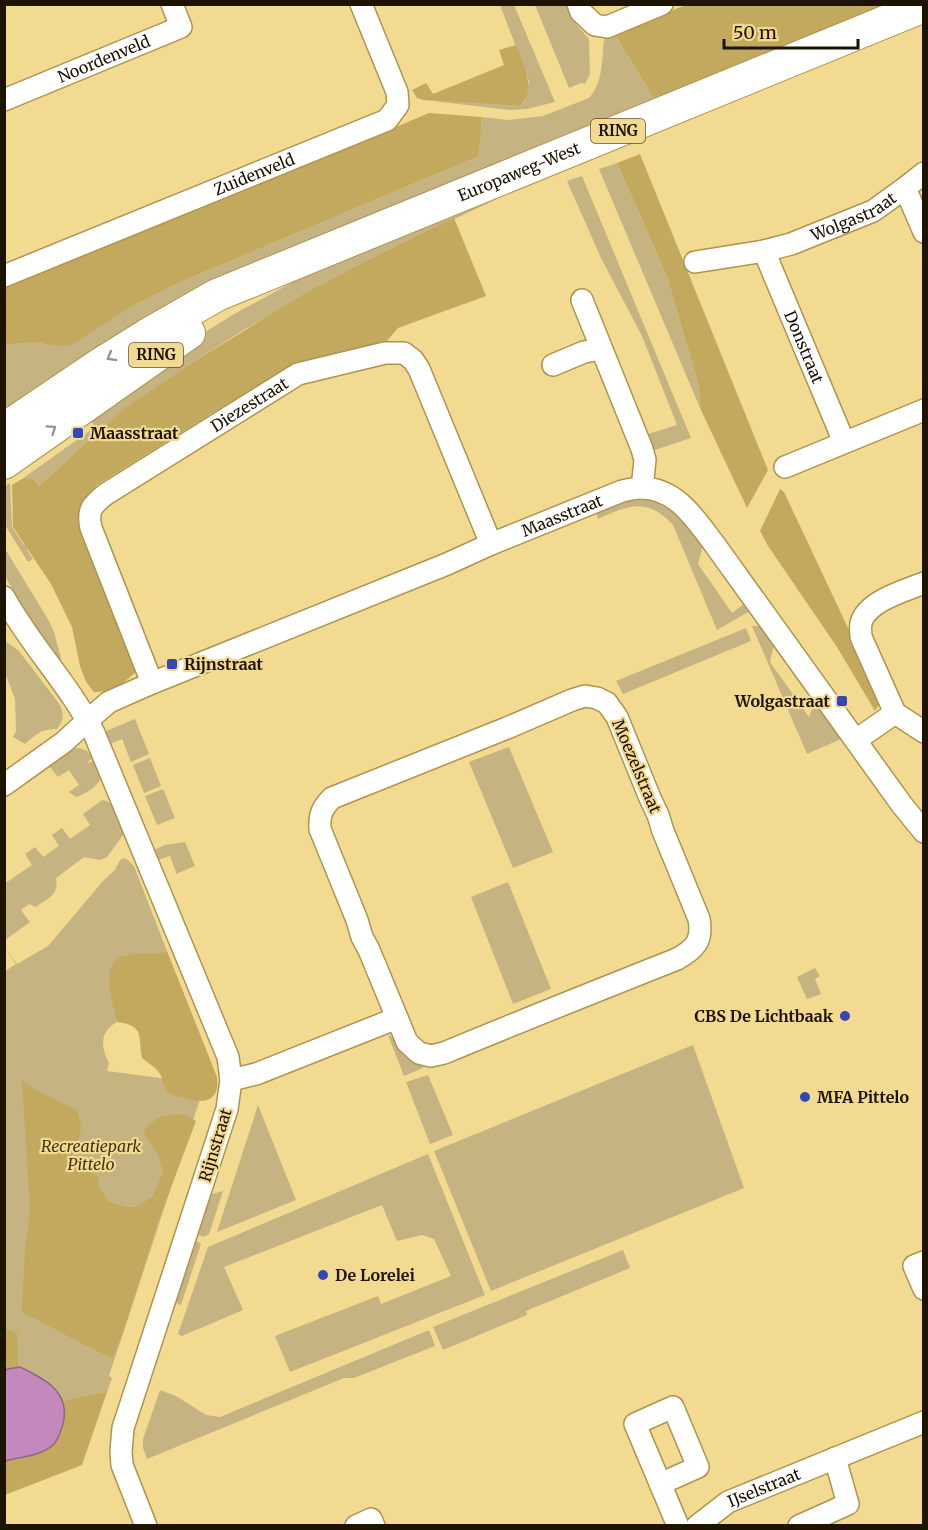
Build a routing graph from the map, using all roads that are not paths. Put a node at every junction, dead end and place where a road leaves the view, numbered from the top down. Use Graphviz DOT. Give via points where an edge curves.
graph roads {
  1 [pos="172,4"];
  2 [pos="361,4"];
  3 [pos="578,4"];
  4 [pos="662,4"];
  5 [pos="924,6"];
  6 [pos="4,100"];
  7 [pos="924,173"];
  8 [pos="905,188"];
  9 [pos="924,232"];
  10 [pos="764,251"];
  11 [pos="313,257"];
  12 [pos="696,262"];
  13 [pos="4,276"];
  14 [pos="582,300"];
  15 [pos="601,349"];
  16 [pos="553,365"];
  17 [pos="924,410"];
  18 [pos="4,429"];
  19 [pos="844,442"];
  20 [pos="4,463"];
  21 [pos="785,467"];
  22 [pos="642,488"];
  23 [pos="491,544"];
  24 [pos="924,583"];
  25 [pos="4,597"];
  26 [pos="10,613"];
  27 [pos="152,683"];
  28 [pos="895,713"];
  29 [pos="88,720"];
  30 [pos="924,732"];
  31 [pos="856,740"];
  32 [pos="4,785"];
  33 [pos="924,832"];
  34 [pos="397,1018"];
  35 [pos="231,1080"];
  36 [pos="924,1262"];
  37 [pos="924,1289"];
  38 [pos="924,1422"];
  39 [pos="835,1458"];
  40 [pos="660,1484"];
  41 [pos="141,1524"];
  42 [pos="356,1526"];
  43 [pos="374,1526"];
  44 [pos="678,1526"];
  45 [pos="697,1526"];
  46 [pos="800,1526"];
  1 -- 6 [label="street, Noordenveld" via="181,27"];
  2 -- 13 [label="street, Zuidenveld" via="397,92 398,105 387,120"];
  3 -- 4 [label="street" via="595,25 607,27"];
  5 -- 11 [label="main road, Europaweg-West / RING"];
  7 -- 8 [label="street, Wolgastraat"];
  8 -- 9 [label="street, Wolgastraat"];
  8 -- 10 [label="street, Wolgastraat" via="873,211"];
  10 -- 12 [label="street, Wolgastraat"];
  10 -- 19 [label="street, Donstraat"];
  11 -- 18 [label="main road, Europaweg-West / RING, one-way" via="198,306 102,363"];
  20 -- 11 [label="main road, Europaweg-West / RING, one-way" via="203,323"];
  14 -- 15 [label="street"];
  15 -- 16 [label="street"];
  15 -- 22 [label="street" via="645,460"];
  17 -- 19 [label="street"];
  19 -- 21 [label="street"];
  22 -- 23 [label="street, Maasstraat" via="622,491"];
  22 -- 31 [label="street, Maasstraat" via="675,498 690,511"];
  23 -- 27 [label="street, Maasstraat"];
  23 -- 27 [label="street, Diezestraat" via="413,360 404,353 385,353 298,374 93,505 91,528"];
  24 -- 28 [label="street" via="885,599 869,610 861,624 861,637"];
  25 -- 26 [label="street, Rijnstraat"];
  26 -- 29 [label="street, Rijnstraat"];
  27 -- 29 [label="street, Maasstraat" via="109,702"];
  28 -- 30 [label="street"];
  28 -- 31 [label="street"];
  29 -- 32 [label="street, Maasstraat"];
  29 -- 35 [label="street, Rijnstraat" via="228,1057"];
  31 -- 33 [label="street, Maasstraat"];
  34 -- 34 [label="street, Moezelstraat" via="407,1042 419,1053 444,1053 677,959 698,942 699,919 617,717 607,703 585,696 572,700 332,798 323,807 320,829"];
  34 -- 35 [label="street" via="256,1074"];
  35 -- 41 [label="street, Rijnstraat" via="227,1109 123,1428 122,1465"];
  36 -- 37 [label="street" via="914,1266"];
  38 -- 39 [label="street, IJselstraat"];
  39 -- 45 [label="street, IJselstraat" via="728,1502"];
  39 -- 46 [label="street" via="848,1504"];
  40 -- 44 [label="street"];
  42 -- 43 [label="street" via="371,1519"];
}
